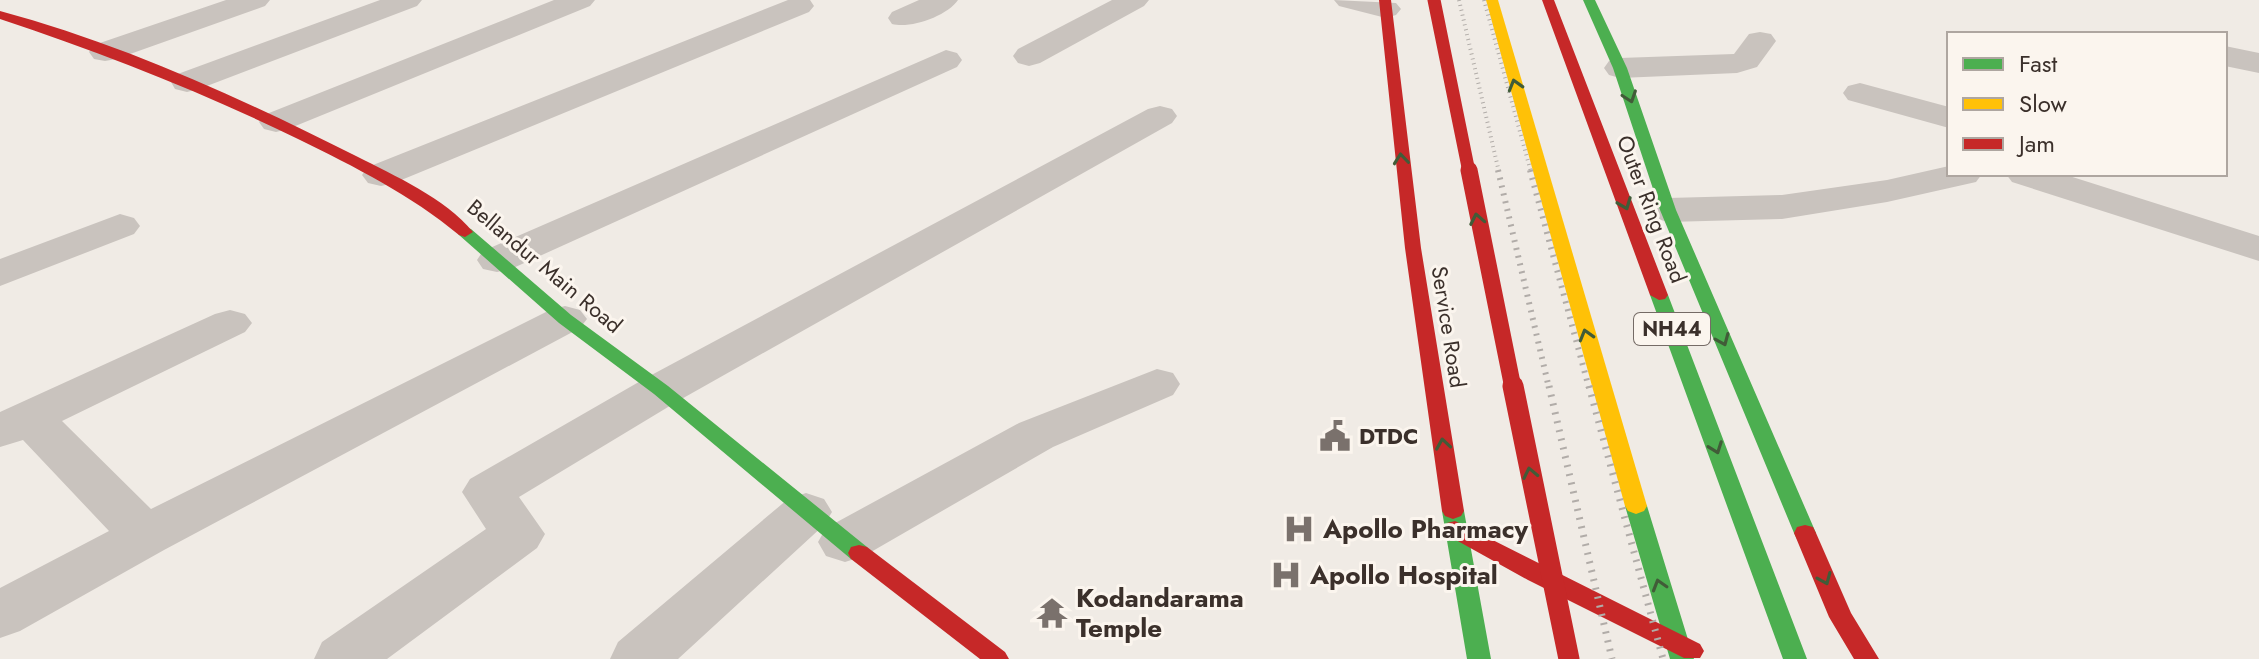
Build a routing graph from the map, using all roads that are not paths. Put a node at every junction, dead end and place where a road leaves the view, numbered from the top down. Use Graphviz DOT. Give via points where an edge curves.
graph roads {
  1 [pos="255,0"];
  2 [pos="407,0"];
  3 [pos="580,0"];
  4 [pos="943,0"];
  5 [pos="1134,0"];
  6 [pos="1349,0"];
  7 [pos="1434,0"];
  8 [pos="1492,0"];
  9 [pos="1548,0"];
  10 [pos="1589,0"];
  11 [pos="1385,4"];
  12 [pos="799,6"];
  13 [pos="0,15"];
  14 [pos="903,18"];
  15 [pos="1760,41"];
  16 [pos="105,52"];
  17 [pos="1029,56"];
  18 [pos="2227,56"];
  19 [pos="946,60"];
  20 [pos="2259,63"];
  21 [pos="1620,68"];
  22 [pos="187,82"];
  23 [pos="1860,93"];
  24 [pos="1160,116"];
  25 [pos="1947,117"];
  26 [pos="276,122"];
  27 [pos="381,175"];
  28 [pos="1954,176"];
  29 [pos="2031,176"];
  30 [pos="1668,210"];
  31 [pos="120,226"];
  32 [pos="2259,249"];
  33 [pos="497,260"];
  34 [pos="0,274"];
  35 [pos="565,319"];
  36 [pos="230,323"];
  37 [pos="1157,384"];
  38 [pos="661,390"];
  39 [pos="15,424"];
  40 [pos="826,527"];
  41 [pos="1455,529"];
  42 [pos="145,536"];
  43 [pos="0,615"];
  44 [pos="1680,651"];
  45 [pos="343,659"];
  46 [pos="639,659"];
  47 [pos="997,659"];
  48 [pos="1479,659"];
  49 [pos="1569,659"];
  50 [pos="1708,659"];
  51 [pos="1795,659"];
  52 [pos="1867,659"];
  1 -- 16 [label="street"];
  2 -- 22 [label="street"];
  3 -- 26 [label="street"];
  4 -- 14 [label="street"];
  5 -- 17 [label="street"];
  6 -- 11 [label="street"];
  49 -- 7 [label="main road, one-way, bridge"];
  44 -- 8 [label="main road, one-way"];
  9 -- 51 [label="main road, Outer Ring Road / NH44, one-way"];
  10 -- 21 [label="main road"];
  41 -- 11 [label="main road, Service Road, one-way" via="1406,202"];
  12 -- 27 [label="street"];
  13 -- 16 [label="main road, Bellandur Main Road"];
  15 -- 21 [label="street" via="1746,60 1737,63"];
  16 -- 22 [label="main road, Bellandur Main Road"];
  18 -- 20 [label="street"];
  19 -- 33 [label="street"];
  21 -- 30 [label="main road, one-way"];
  22 -- 26 [label="main road, Bellandur Main Road"];
  23 -- 25 [label="street"];
  24 -- 38 [label="street"];
  26 -- 27 [label="main road, Bellandur Main Road"];
  27 -- 33 [label="main road, Bellandur Main Road" via="435,206"];
  28 -- 30 [label="street" via="1782,207"];
  29 -- 32 [label="street"];
  30 -- 52 [label="main road, one-way" via="1841,617"];
  31 -- 34 [label="street"];
  33 -- 35 [label="main road, Bellandur Main Road"];
  35 -- 38 [label="main road, Bellandur Main Road"];
  35 -- 42 [label="street"];
  36 -- 39 [label="street"];
  37 -- 40 [label="street"];
  38 -- 40 [label="main road, Bellandur Main Road"];
  38 -- 45 [label="street" via="488,492 518,534"];
  39 -- 42 [label="street"];
  40 -- 46 [label="street"];
  40 -- 47 [label="main road, Bellandur Main Road"];
  41 -- 44 [label="main road"];
  41 -- 48 [label="main road, Service Road"];
  42 -- 43 [label="street"];
  44 -- 50 [label="main road"];
}
